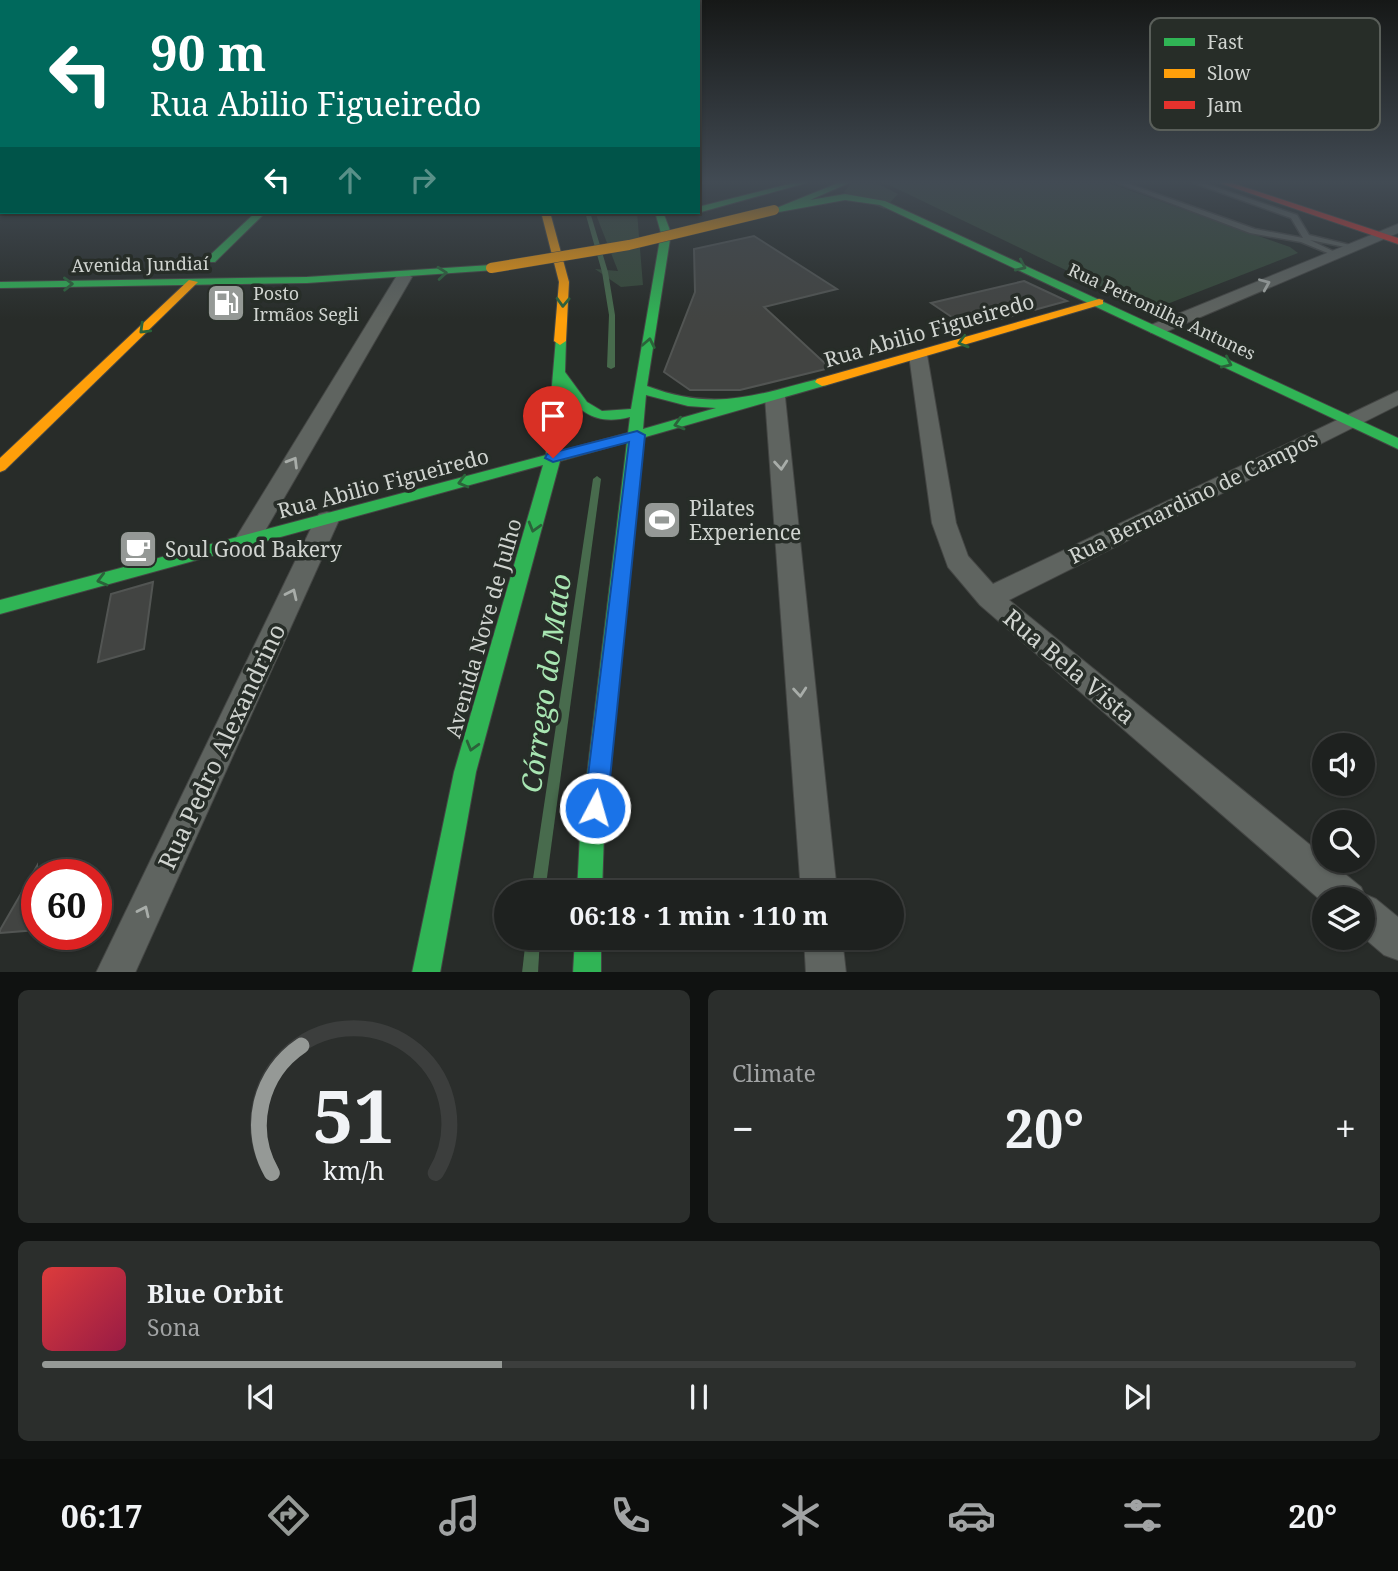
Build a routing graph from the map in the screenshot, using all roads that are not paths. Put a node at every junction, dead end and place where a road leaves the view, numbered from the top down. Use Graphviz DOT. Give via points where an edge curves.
graph roads {
  1 [pos="242,228"];
  2 [pos="549,228"];
  3 [pos="664,228"];
  4 [pos="698,228"];
  5 [pos="941,228"];
  6 [pos="1248,228"];
  7 [pos="1300,228"];
  8 [pos="1361,228"];
  9 [pos="1398,228"];
  10 [pos="571,235"];
  11 [pos="1381,235"];
  12 [pos="1305,238"];
  13 [pos="533,241"];
  14 [pos="1398,241"];
  15 [pos="1350,246"];
  16 [pos="1335,254"];
  17 [pos="238,260"];
  18 [pos="404,276"];
  19 [pos="193,282"];
  20 [pos="0,285"];
  21 [pos="1099,302"];
  22 [pos="1157,329"];
  23 [pos="918,355"];
  24 [pos="559,373"];
  25 [pos="640,388"];
  26 [pos="1398,397"];
  27 [pos="771,398"];
  28 [pos="639,411"];
  29 [pos="1348,420"];
  30 [pos="637,435"];
  31 [pos="1398,444"];
  32 [pos="553,458"];
  33 [pos="0,467"];
  34 [pos="327,520"];
  35 [pos="246,542"];
  36 [pos="989,598"];
  37 [pos="0,607"];
  38 [pos="590,880"];
  39 [pos="818,880"];
  40 [pos="1333,887"];
  41 [pos="1375,922"];
  42 [pos="1398,941"];
  43 [pos="588,950"];
  44 [pos="824,950"];
  45 [pos="115,972"];
  46 [pos="426,972"];
  47 [pos="587,972"];
  48 [pos="827,972"];
  1 -- 17 [label="main road, Avenida Jundiaí" via="204,260"];
  2 -- 24 [label="main road, Avenida Nove de Julho, one-way" via="564,282"];
  25 -- 3 [label="main road, one-way" via="663,261"];
  18 -- 4 [label="main road, Avenida Jundiaí, one-way, bridge" via="491,268"];
  5 -- 21 [label="main road, Rua Petronilha Antunes, one-way"];
  6 -- 12 [label="lane"];
  7 -- 12 [label="lane"];
  8 -- 11 [label="main road"];
  9 -- 11 [label="street"];
  10 -- 13 [label="main road"];
  11 -- 14 [label="main road"];
  11 -- 15 [label="street"];
  12 -- 15 [label="lane"];
  12 -- 16 [label="lane"];
  15 -- 16 [label="street"];
  22 -- 16 [label="street, one-way"];
  18 -- 19 [label="main road, Avenida Jundiaí"];
  35 -- 18 [label="street, one-way"];
  20 -- 19 [label="main road, Avenida Jundiaí, one-way"];
  19 -- 33 [label="main road, one-way"];
  21 -- 22 [label="main road, Rua Petronilha Antunes"];
  21 -- 23 [label="main road, Rua Abilio Figueiredo, one-way"];
  22 -- 29 [label="main road, Rua Petronilha Antunes, one-way"];
  23 -- 27 [label="main road, Rua Abilio Figueiredo"];
  23 -- 36 [label="street, Rua Bela Vista" via="944,523 957,560"];
  24 -- 28 [label="main road" via="581,407 594,416 620,418"];
  24 -- 32 [label="main road, Avenida Nove de Julho"];
  25 -- 27 [label="main road" via="669,402 704,407"];
  25 -- 28 [label="main road"];
  26 -- 29 [label="street, Rua Bernardino de Campos"];
  27 -- 30 [label="main road, Rua Abilio Figueiredo, one-way"];
  27 -- 39 [label="street, one-way"];
  28 -- 30 [label="main road"];
  29 -- 31 [label="main road, Rua Petronilha Antunes"];
  29 -- 36 [label="street, Rua Bernardino de Campos"];
  30 -- 32 [label="main road, Rua Abilio Figueiredo"];
  30 -- 38 [label="main road"];
  32 -- 34 [label="main road, Rua Abilio Figueiredo, one-way"];
  32 -- 46 [label="main road, Avenida Nove de Julho, one-way" via="465,772"];
  34 -- 35 [label="main road, Rua Abilio Figueiredo"];
  45 -- 34 [label="street, Rua Pedro Alexandrino, one-way"];
  35 -- 37 [label="main road, Rua Abilio Figueiredo, one-way"];
  36 -- 40 [label="street, Rua Bela Vista"];
  41 -- 42 [label="street"];
  43 -- 47 [label="main road"];
  44 -- 48 [label="street"];
}
